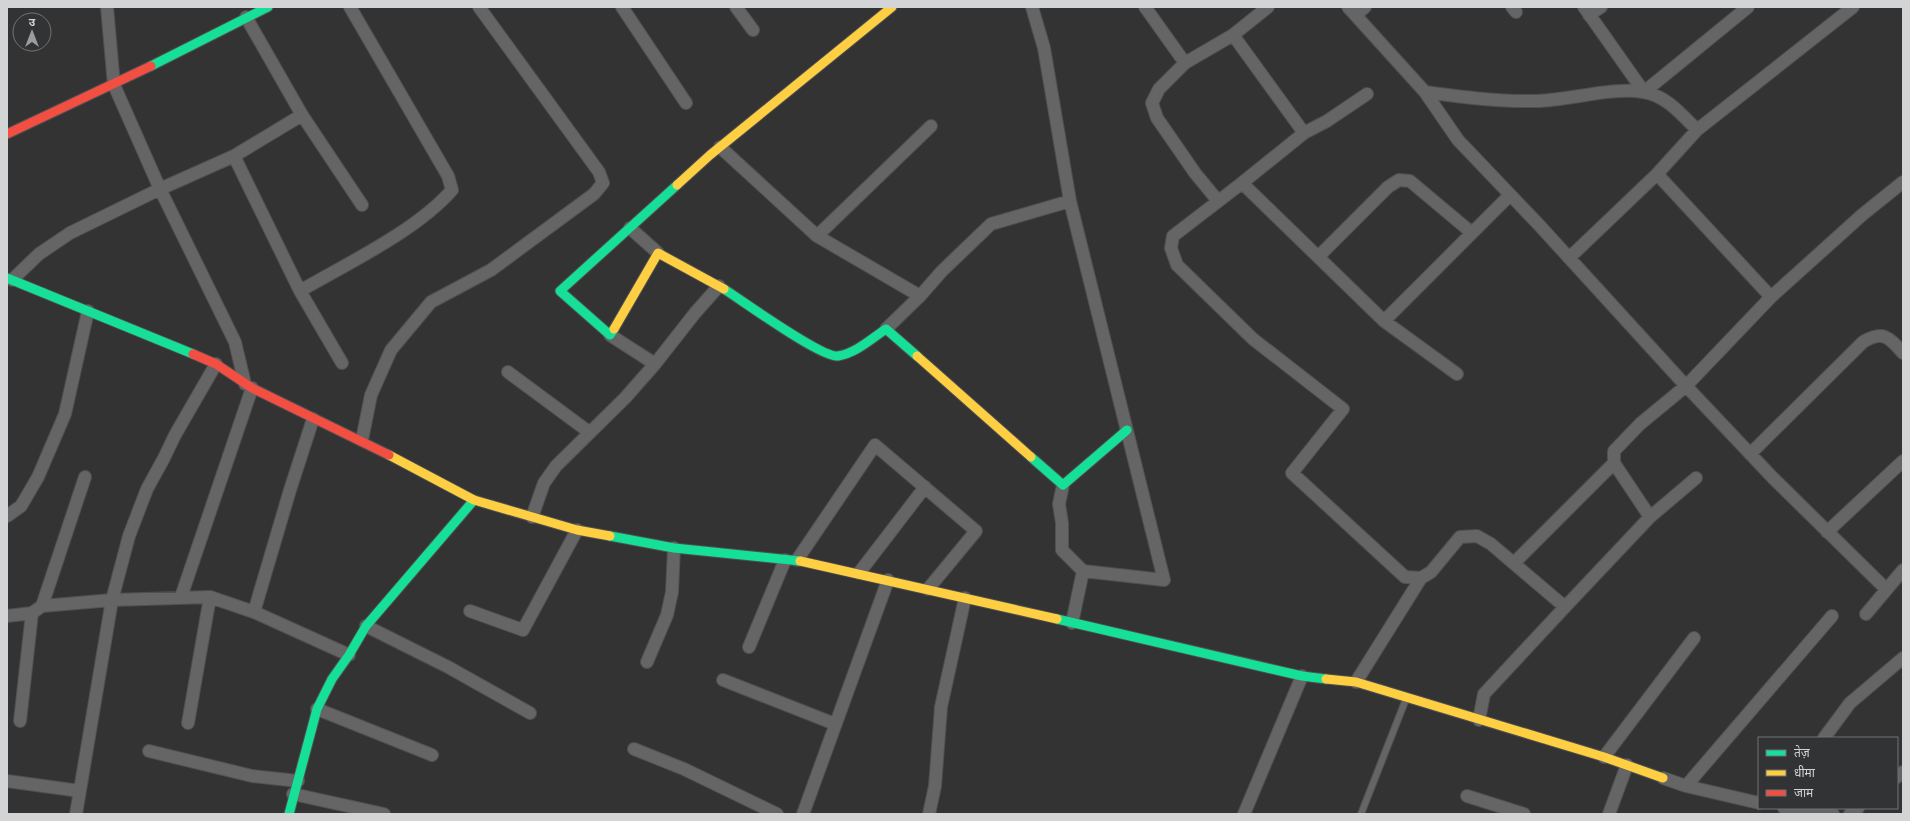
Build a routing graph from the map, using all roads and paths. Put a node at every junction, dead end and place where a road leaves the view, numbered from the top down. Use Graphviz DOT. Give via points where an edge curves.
graph roads {
  1 [pos="107,7"];
  2 [pos="268,7"];
  3 [pos="350,7"];
  4 [pos="479,7"];
  5 [pos="622,7"];
  6 [pos="736,7"];
  7 [pos="892,7"];
  8 [pos="1032,7"];
  9 [pos="1145,7"];
  10 [pos="1268,7"];
  11 [pos="1365,7"];
  12 [pos="1600,7"];
  13 [pos="1748,7"];
  14 [pos="1853,7"];
  15 [pos="1352,11"];
  16 [pos="1586,11"];
  17 [pos="246,17"];
  18 [pos="753,30"];
  19 [pos="1233,35"];
  20 [pos="1185,63"];
  21 [pos="114,85"];
  22 [pos="1425,92"];
  23 [pos="1644,92"];
  24 [pos="1367,94"];
  25 [pos="686,104"];
  26 [pos="302,114"];
  27 [pos="931,126"];
  28 [pos="1697,130"];
  29 [pos="1304,133"];
  30 [pos="7,134"];
  31 [pos="720,147"];
  32 [pos="234,156"];
  33 [pos="1657,174"];
  34 [pos="1903,182"];
  35 [pos="1242,183"];
  36 [pos="160,189"];
  37 [pos="1510,196"];
  38 [pos="1070,201"];
  39 [pos="1218,202"];
  40 [pos="362,205"];
  41 [pos="630,228"];
  42 [pos="1472,233"];
  43 [pos="817,236"];
  44 [pos="658,253"];
  45 [pos="1318,256"];
  46 [pos="1569,258"];
  47 [pos="10,279"];
  48 [pos="719,286"];
  49 [pos="300,291"];
  50 [pos="920,296"];
  51 [pos="1771,297"];
  52 [pos="88,311"];
  53 [pos="1384,321"];
  54 [pos="886,329"];
  55 [pos="610,335"];
  56 [pos="1903,353"];
  57 [pos="342,363"];
  58 [pos="216,364"];
  59 [pos="655,364"];
  60 [pos="508,372"];
  61 [pos="1458,374"];
  62 [pos="248,386"];
  63 [pos="1686,386"];
  64 [pos="313,420"];
  65 [pos="1127,430"];
  66 [pos="589,432"];
  67 [pos="362,440"];
  68 [pos="1750,454"];
  69 [pos="1903,461"];
  70 [pos="1614,463"];
  71 [pos="85,477"];
  72 [pos="1696,478"];
  73 [pos="1063,485"];
  74 [pos="925,487"];
  75 [pos="474,500"];
  76 [pos="7,516"];
  77 [pos="532,517"];
  78 [pos="1650,517"];
  79 [pos="577,530"];
  80 [pos="1827,532"];
  81 [pos="674,548"];
  82 [pos="791,560"];
  83 [pos="1514,563"];
  84 [pos="1903,570"];
  85 [pos="1083,571"];
  86 [pos="858,573"];
  87 [pos="1421,578"];
  88 [pos="888,580"];
  89 [pos="1886,589"];
  90 [pos="928,590"];
  91 [pos="181,597"];
  92 [pos="210,597"];
  93 [pos="965,598"];
  94 [pos="112,600"];
  95 [pos="42,606"];
  96 [pos="1565,607"];
  97 [pos="254,612"];
  98 [pos="470,612"];
  99 [pos="32,613"];
  100 [pos="1866,614"];
  101 [pos="7,616"];
  102 [pos="1832,616"];
  103 [pos="1072,623"];
  104 [pos="366,626"];
  105 [pos="1694,638"];
  106 [pos="749,647"];
  107 [pos="349,655"];
  108 [pos="1903,658"];
  109 [pos="647,662"];
  110 [pos="1302,676"];
  111 [pos="723,680"];
  112 [pos="1356,682"];
  113 [pos="1406,698"];
  114 [pos="317,709"];
  115 [pos="530,713"];
  116 [pos="1479,720"];
  117 [pos="20,721"];
  118 [pos="188,723"];
  119 [pos="835,724"];
  120 [pos="1825,737"];
  121 [pos="634,749"];
  122 [pos="149,751"];
  123 [pos="432,755"];
  124 [pos="1604,757"];
  125 [pos="1627,765"];
  126 [pos="1663,778"];
  127 [pos="7,781"];
  128 [pos="298,781"];
  129 [pos="1686,786"];
  130 [pos="80,791"];
  131 [pos="293,794"];
  132 [pos="1468,796"];
  133 [pos="1758,803"];
  134 [pos="1792,809"];
  135 [pos="76,814"];
  136 [pos="289,814"];
  137 [pos="384,814"];
  138 [pos="777,814"];
  139 [pos="803,814"];
  140 [pos="928,814"];
  141 [pos="1244,814"];
  142 [pos="1361,814"];
  143 [pos="1524,814"];
  144 [pos="1609,814"];
  145 [pos="1833,814"];
  1 -- 21 [label="street"];
  2 -- 17 [label="street"];
  3 -- 49 [label="street" via="448,176 452,190 439,205 399,233"];
  4 -- 67 [label="street" via="599,172 603,183 594,194 491,270 431,302 391,350 371,395"];
  5 -- 25 [label="street"];
  6 -- 18 [label="street"];
  7 -- 31 [label="street"];
  8 -- 38 [label="street" via="1044,48"];
  9 -- 20 [label="street"];
  10 -- 19 [label="street"];
  11 -- 15 [label="street"];
  12 -- 16 [label="street"];
  13 -- 23 [label="street"];
  14 -- 28 [label="street"];
  15 -- 22 [label="street"];
  16 -- 23 [label="street"];
  17 -- 21 [label="street"];
  17 -- 26 [label="street"];
  19 -- 20 [label="street"];
  19 -- 29 [label="street"];
  20 -- 39 [label="street" via="1159,89 1152,103 1157,118"];
  21 -- 30 [label="street"];
  21 -- 36 [label="street"];
  22 -- 23 [label="street" via="1475,98 1538,101 1618,91"];
  22 -- 37 [label="street" via="1458,140"];
  23 -- 28 [label="street" via="1676,108"];
  24 -- 29 [label="street"];
  26 -- 32 [label="street"];
  26 -- 40 [label="street"];
  27 -- 43 [label="street"];
  28 -- 33 [label="street"];
  29 -- 35 [label="street"];
  31 -- 41 [label="street"];
  31 -- 43 [label="street"];
  32 -- 36 [label="street"];
  32 -- 49 [label="street"];
  33 -- 46 [label="street"];
  33 -- 51 [label="street"];
  34 -- 51 [label="street" via="1862,215"];
  35 -- 39 [label="street"];
  35 -- 45 [label="street"];
  36 -- 47 [label="street" via="70,233 39,254"];
  36 -- 62 [label="street" via="235,342"];
  37 -- 42 [label="street"];
  37 -- 46 [label="street"];
  38 -- 50 [label="street" via="991,224"];
  38 -- 65 [label="street"];
  39 -- 87 [label="street" via="1174,236 1171,248 1177,265 1253,339 1343,409 1292,473 1405,577"];
  41 -- 44 [label="street"];
  41 -- 55 [label="street" via="560,291"];
  42 -- 45 [label="street" via="1410,180 1399,180 1388,187"];
  42 -- 53 [label="street"];
  43 -- 50 [label="street"];
  44 -- 48 [label="street"];
  44 -- 55 [label="street"];
  45 -- 53 [label="street"];
  46 -- 63 [label="street"];
  47 -- 52 [label="street"];
  48 -- 54 [label="street" via="817,349 836,356 851,353"];
  48 -- 59 [label="street"];
  49 -- 57 [label="street"];
  50 -- 54 [label="street"];
  51 -- 63 [label="street"];
  52 -- 58 [label="street"];
  52 -- 76 [label="street" via="65,414 38,477 21,506"];
  53 -- 61 [label="street"];
  54 -- 73 [label="street"];
  55 -- 59 [label="street"];
  56 -- 68 [label="street" via="1884,336 1875,335 1863,342"];
  58 -- 62 [label="street"];
  58 -- 94 [label="street" via="147,489 130,536"];
  59 -- 66 [label="street" via="625,398"];
  60 -- 66 [label="street"];
  62 -- 64 [label="street" via="291,406"];
  62 -- 91 [label="street"];
  63 -- 68 [label="street"];
  63 -- 70 [label="street" via="1640,424 1614,451"];
  64 -- 67 [label="street"];
  64 -- 97 [label="street"];
  65 -- 73 [label="street"];
  65 -- 85 [label="street" via="1164,580"];
  66 -- 77 [label="street" via="556,466 544,483"];
  67 -- 75 [label="street"];
  68 -- 80 [label="street"];
  69 -- 80 [label="street"];
  70 -- 78 [label="street"];
  70 -- 83 [label="street"];
  71 -- 95 [label="street"];
  72 -- 78 [label="street"];
  73 -- 85 [label="street" via="1059,504 1062,550"];
  74 -- 82 [label="street" via="875,445"];
  74 -- 86 [label="street"];
  74 -- 90 [label="street" via="976,530"];
  75 -- 77 [label="street"];
  75 -- 104 [label="street"];
  77 -- 79 [label="street"];
  78 -- 96 [label="street"];
  79 -- 81 [label="street"];
  79 -- 98 [label="street" via="523,630"];
  80 -- 89 [label="street"];
  81 -- 82 [label="street"];
  81 -- 109 [label="street" via="672,592 667,615"];
  82 -- 86 [label="street"];
  82 -- 106 [label="street"];
  83 -- 87 [label="street" via="1478,536 1460,537 1431,572"];
  83 -- 96 [label="street"];
  84 -- 89 [label="street"];
  85 -- 103 [label="street"];
  86 -- 88 [label="street"];
  87 -- 112 [label="street"];
  88 -- 90 [label="street"];
  88 -- 119 [label="street"];
  89 -- 100 [label="street"];
  90 -- 93 [label="street"];
  91 -- 92 [label="street"];
  91 -- 94 [label="street"];
  92 -- 97 [label="street"];
  92 -- 118 [label="street"];
  93 -- 103 [label="street"];
  93 -- 140 [label="street" via="941,707 935,786"];
  94 -- 95 [label="street"];
  94 -- 130 [label="street"];
  95 -- 99 [label="street"];
  96 -- 116 [label="street" via="1484,694"];
  97 -- 107 [label="street"];
  99 -- 101 [label="street"];
  99 -- 117 [label="street"];
  102 -- 129 [label="street"];
  103 -- 110 [label="street"];
  104 -- 107 [label="street"];
  104 -- 115 [label="street" via="448,667"];
  105 -- 124 [label="street"];
  107 -- 114 [label="street" via="332,679"];
  108 -- 120 [label="street" via="1850,703"];
  110 -- 112 [label="street"];
  110 -- 141 [label="street"];
  111 -- 119 [label="street"];
  112 -- 113 [label="street"];
  113 -- 116 [label="street"];
  113 -- 142 [label="lane"];
  114 -- 123 [label="street"];
  114 -- 128 [label="street"];
  116 -- 124 [label="street"];
  119 -- 139 [label="street"];
  121 -- 138 [label="street" via="684,769"];
  122 -- 128 [label="street" via="252,776"];
  124 -- 125 [label="street"];
  125 -- 126 [label="street"];
  125 -- 144 [label="street"];
  126 -- 129 [label="street"];
  127 -- 130 [label="street"];
  128 -- 131 [label="street"];
  129 -- 133 [label="street"];
  130 -- 135 [label="street"];
  131 -- 136 [label="street"];
  131 -- 137 [label="street"];
  132 -- 143 [label="street"];
  134 -- 145 [label="street"];
}
